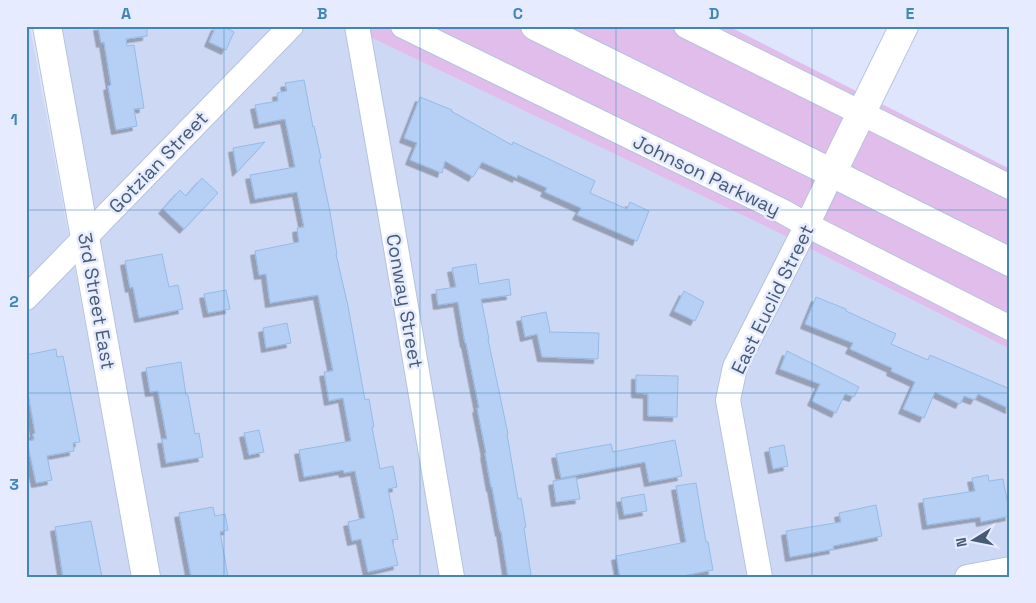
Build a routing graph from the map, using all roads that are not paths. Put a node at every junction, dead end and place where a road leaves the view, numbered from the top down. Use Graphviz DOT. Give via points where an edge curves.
graph roads {
  1 [pos="47,26"];
  2 [pos="290,26"];
  3 [pos="357,26"];
  4 [pos="403,26"];
  5 [pos="535,26"];
  6 [pos="686,26"];
  7 [pos="904,26"];
  8 [pos="862,113"];
  9 [pos="832,173"];
  10 [pos="1010,187"];
  11 [pos="807,225"];
  12 [pos="85,237"];
  13 [pos="1010,262"];
  14 [pos="26,298"];
  15 [pos="1010,328"];
  16 [pos="1010,569"];
  17 [pos="146,577"];
  18 [pos="452,577"];
  19 [pos="760,577"];
  20 [pos="967,577"];
  1 -- 12 [label="street, 3rd Street East"];
  2 -- 12 [label="street, Gotzian Street"];
  3 -- 18 [label="street, Conway Street"];
  4 -- 11 [label="street, Johnson Parkway"];
  5 -- 9 [label="street"];
  6 -- 8 [label="street"];
  7 -- 8 [label="street"];
  8 -- 9 [label="street"];
  8 -- 10 [label="street"];
  9 -- 11 [label="street, East Euclid Street"];
  9 -- 13 [label="street"];
  11 -- 15 [label="street, Johnson Parkway"];
  11 -- 19 [label="street, East Euclid Street" via="735,366 728,400"];
  12 -- 14 [label="street, Gotzian Street"];
  12 -- 17 [label="street, 3rd Street East"];
  16 -- 20 [label="street"];
}
